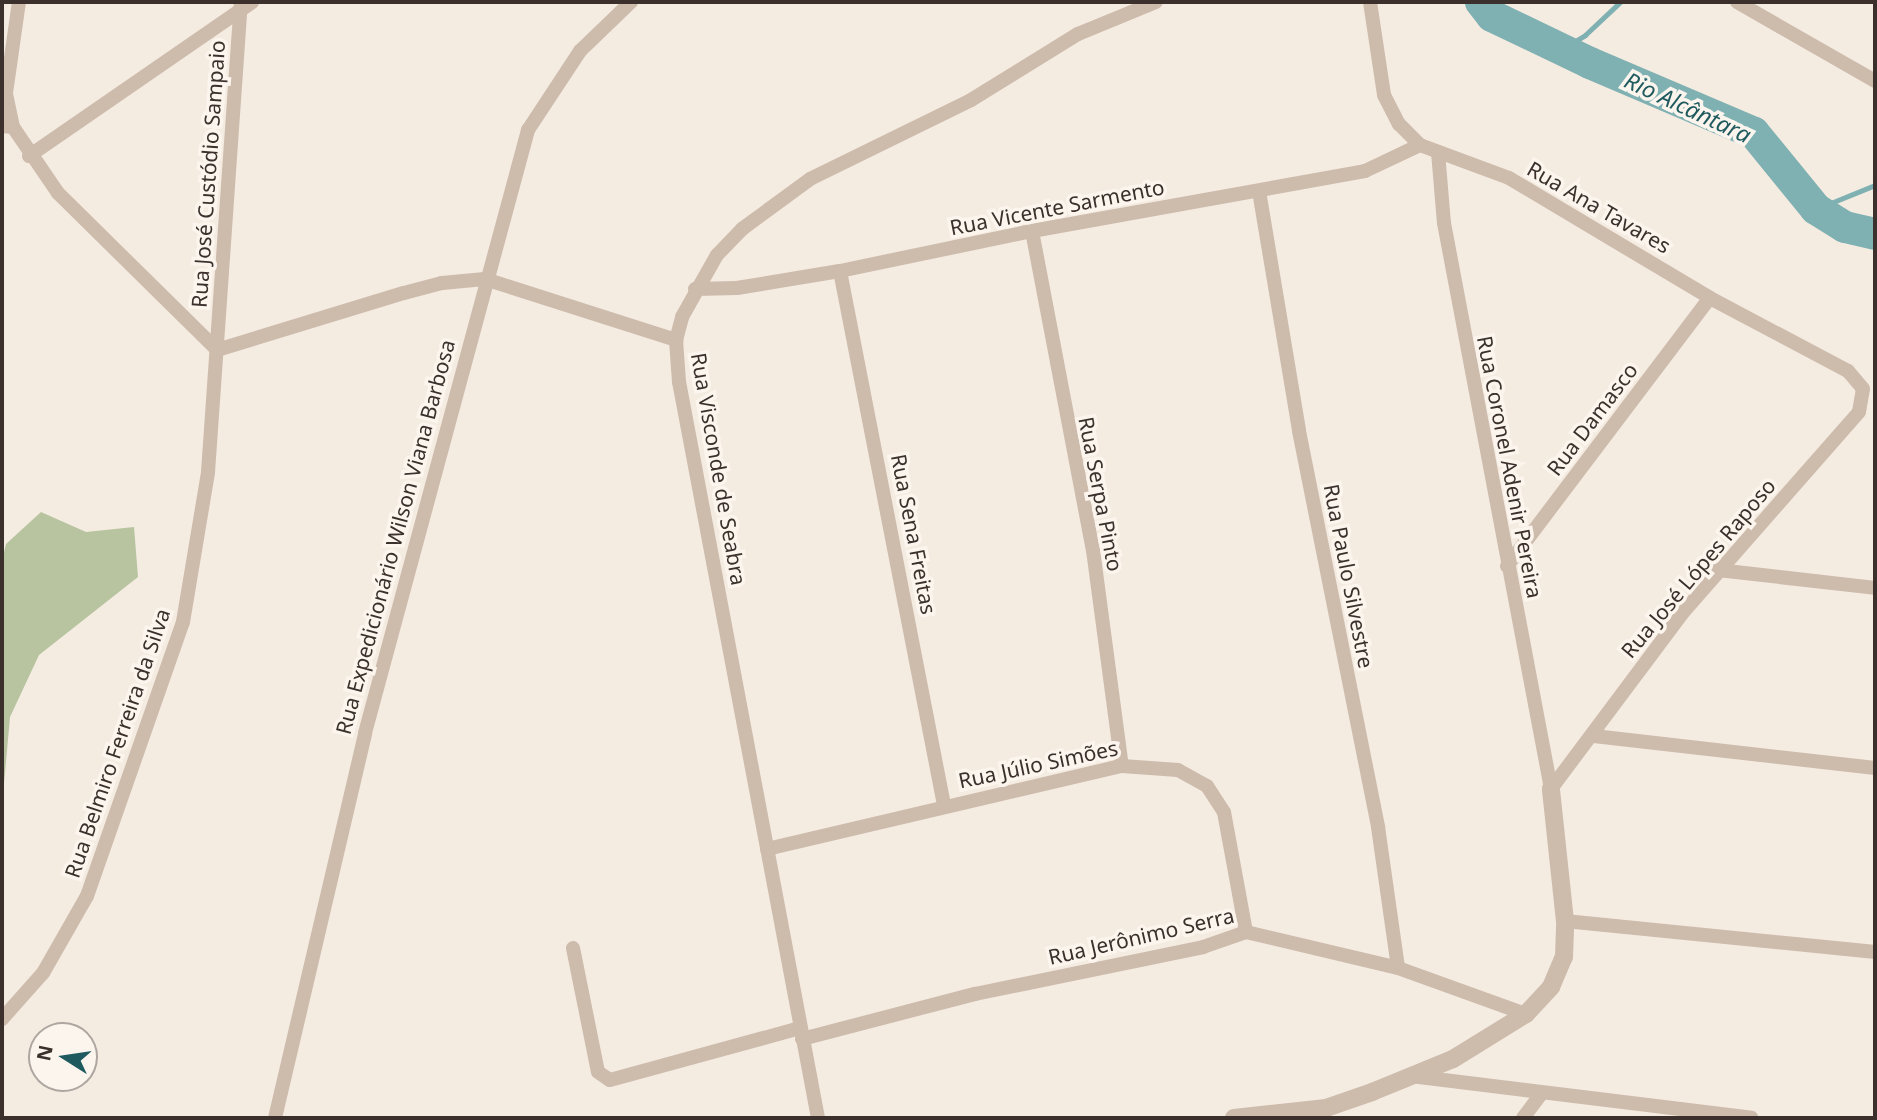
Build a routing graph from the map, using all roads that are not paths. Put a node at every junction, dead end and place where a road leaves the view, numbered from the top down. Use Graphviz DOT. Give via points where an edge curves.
graph roads {
  1 [pos="19,2"];
  2 [pos="631,2"];
  3 [pos="1156,2"];
  4 [pos="1370,2"];
  5 [pos="1737,2"];
  6 [pos="245,5"];
  7 [pos="1875,81"];
  8 [pos="7,126"];
  9 [pos="1420,145"];
  10 [pos="1438,152"];
  11 [pos="29,156"];
  12 [pos="1259,191"];
  13 [pos="1032,231"];
  14 [pos="840,271"];
  15 [pos="485,279"];
  16 [pos="695,289"];
  17 [pos="1710,298"];
  18 [pos="676,340"];
  19 [pos="218,350"];
  20 [pos="1859,412"];
  21 [pos="1507,566"];
  22 [pos="1718,570"];
  23 [pos="1875,588"];
  24 [pos="1594,736"];
  25 [pos="1122,766"];
  26 [pos="1875,768"];
  27 [pos="1550,789"];
  28 [pos="944,805"];
  29 [pos="767,849"];
  30 [pos="1565,921"];
  31 [pos="1246,932"];
  32 [pos="573,948"];
  33 [pos="1875,952"];
  34 [pos="1398,968"];
  35 [pos="1526,1014"];
  36 [pos="2,1019"];
  37 [pos="801,1034"];
  38 [pos="1411,1076"];
  39 [pos="1541,1094"];
  40 [pos="275,1118"];
  41 [pos="818,1118"];
  42 [pos="1234,1118"];
  43 [pos="1267,1118"];
  44 [pos="1523,1118"];
  45 [pos="1751,1118"];
  1 -- 8 [label="street" via="6,93"];
  2 -- 15 [label="street, Rua Expedicionário Wilson Viana Barbosa" via="594,34 537,111"];
  3 -- 16 [label="street, Rua Visconde de Seabra" via="1078,34 971,100 810,179 742,229 717,255"];
  4 -- 9 [label="street, Rua Ana Tavares" via="1384,95 1399,124"];
  5 -- 7 [label="street"];
  6 -- 11 [label="street"];
  6 -- 19 [label="street, Rua José Custódio Sampaio"];
  8 -- 11 [label="street"];
  9 -- 10 [label="street, Rua Ana Tavares"];
  9 -- 12 [label="street, Rua Vicente Sarmento" via="1365,171"];
  10 -- 17 [label="street, Rua Ana Tavares" via="1509,178"];
  10 -- 21 [label="street, Rua Coronel Adenir Pereira" via="1444,223"];
  11 -- 19 [label="street" via="58,193"];
  12 -- 13 [label="street, Rua Vicente Sarmento"];
  12 -- 34 [label="street, Rua Paulo Silvestre" via="1300,431 1378,827"];
  13 -- 14 [label="street, Rua Vicente Sarmento"];
  13 -- 25 [label="street, Rua Serpa Pinto" via="1093,550"];
  14 -- 16 [label="street, Rua Vicente Sarmento" via="737,288"];
  14 -- 28 [label="street, Rua Sena Freitas"];
  15 -- 18 [label="street"];
  15 -- 19 [label="street" via="404,293"];
  15 -- 40 [label="street, Rua Expedicionário Wilson Viana Barbosa" via="365,733"];
  16 -- 18 [label="street, Rua Visconde de Seabra"];
  17 -- 20 [label="street, Rua Ana Tavares" via="1848,370 1863,389"];
  17 -- 21 [label="street, Rua Damasco"];
  18 -- 29 [label="street, Rua Visconde de Seabra" via="679,382"];
  19 -- 36 [label="street, Rua Belmiro Ferreira da Silva" via="208,472 183,622 87,896 43,973"];
  20 -- 22 [label="street, Rua José Lópes Raposo"];
  21 -- 27 [label="street, Rua Coronel Adenir Pereira"];
  22 -- 23 [label="street"];
  22 -- 24 [label="street, Rua José Lópes Raposo" via="1644,662"];
  24 -- 26 [label="street"];
  24 -- 27 [label="street, Rua José Lópes Raposo"];
  25 -- 28 [label="street, Rua Júlio Simões"];
  25 -- 31 [label="street, Rua Júlio Simões" via="1178,770 1207,786 1224,813 1233,844"];
  27 -- 30 [label="street"];
  28 -- 29 [label="street, Rua Júlio Simões"];
  29 -- 37 [label="street, Rua Visconde de Seabra"];
  30 -- 33 [label="street"];
  30 -- 35 [label="street" via="1564,957 1551,987"];
  31 -- 34 [label="street, Rua Jerônimo Serra"];
  31 -- 37 [label="street, Rua Jerônimo Serra" via="1203,947"];
  32 -- 37 [label="street, Rua Jerônimo Serra" via="598,1072 610,1080"];
  34 -- 35 [label="street, Rua Jerônimo Serra"];
  35 -- 38 [label="street" via="1453,1059"];
  37 -- 41 [label="street, Rua Visconde de Seabra"];
  38 -- 39 [label="street"];
  38 -- 43 [label="street" via="1326,1108"];
  39 -- 44 [label="street"];
  39 -- 45 [label="street"];
  42 -- 43 [label="street"];
}
